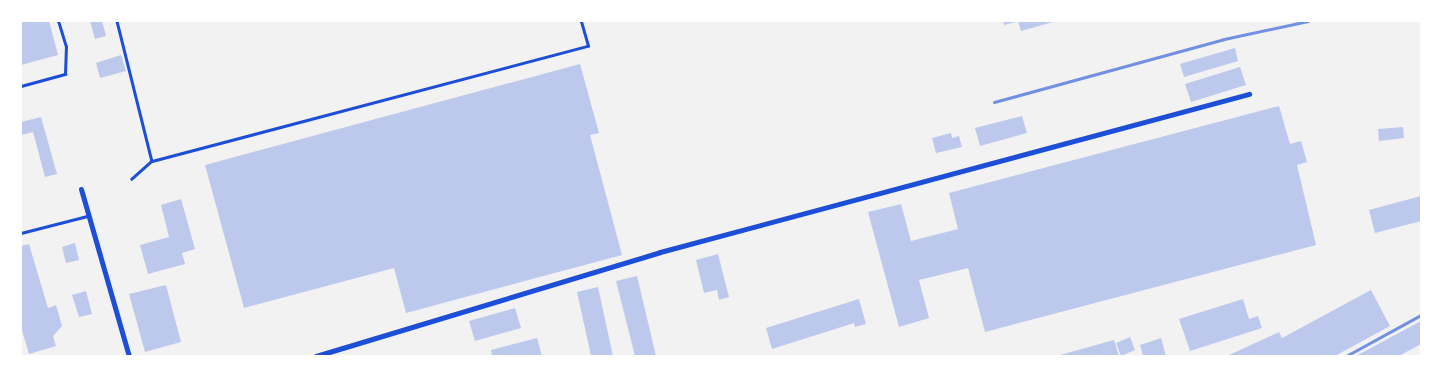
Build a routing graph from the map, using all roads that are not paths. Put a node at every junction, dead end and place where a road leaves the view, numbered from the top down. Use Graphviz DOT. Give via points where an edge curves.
graph roads {
  1 [pos="58,21"];
  2 [pos="117,21"];
  3 [pos="581,21"];
  4 [pos="21,86"];
  5 [pos="1249,94"];
  6 [pos="152,161"];
  7 [pos="132,178"];
  8 [pos="81,189"];
  9 [pos="87,216"];
  10 [pos="21,233"];
  11 [pos="129,356"];
  12 [pos="316,356"];
  1 -- 4 [label="lane" via="66,47 65,74"];
  2 -- 6 [label="lane"];
  3 -- 6 [label="lane" via="588,46"];
  5 -- 12 [label="street" via="660,252"];
  6 -- 7 [label="lane"];
  8 -- 9 [label="street"];
  9 -- 10 [label="lane"];
  9 -- 11 [label="street"];
}
